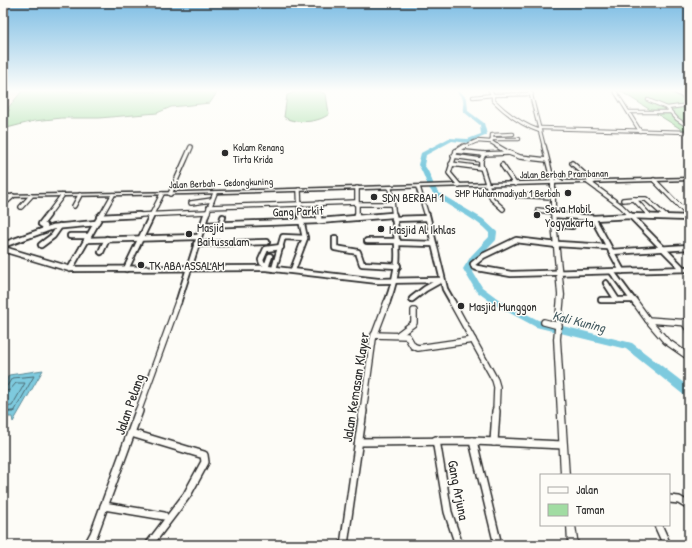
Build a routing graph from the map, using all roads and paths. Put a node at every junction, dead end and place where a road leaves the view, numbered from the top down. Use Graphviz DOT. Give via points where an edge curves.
graph roads {
  1 [pos="514,117"];
  2 [pos="537,117"];
  3 [pos="631,117"];
  4 [pos="675,117"];
  5 [pos="689,127"];
  6 [pos="540,130"];
  7 [pos="640,131"];
  8 [pos="689,132"];
  9 [pos="513,134"];
  10 [pos="519,139"];
  11 [pos="492,141"];
  12 [pos="191,147"];
  13 [pos="456,151"];
  14 [pos="509,153"];
  15 [pos="484,154"];
  16 [pos="453,156"];
  17 [pos="481,160"];
  18 [pos="547,160"];
  19 [pos="572,163"];
  20 [pos="451,164"];
  21 [pos="502,165"];
  22 [pos="482,168"];
  23 [pos="551,176"];
  24 [pos="689,179"];
  25 [pos="654,180"];
  26 [pos="590,182"];
  27 [pos="553,183"];
  28 [pos="563,183"];
  29 [pos="489,184"];
  30 [pos="515,184"];
  31 [pos="459,185"];
  32 [pos="439,186"];
  33 [pos="418,187"];
  34 [pos="357,188"];
  35 [pos="390,188"];
  36 [pos="300,190"];
  37 [pos="215,192"];
  38 [pos="113,194"];
  39 [pos="162,194"];
  40 [pos="170,194"];
  41 [pos="80,195"];
  42 [pos="514,195"];
  43 [pos="3,196"];
  44 [pos="13,196"];
  45 [pos="31,196"];
  46 [pos="62,196"];
  47 [pos="552,197"];
  48 [pos="634,199"];
  49 [pos="212,200"];
  50 [pos="623,200"];
  51 [pos="191,203"];
  52 [pos="320,203"];
  53 [pos="356,203"];
  54 [pos="298,204"];
  55 [pos="392,204"];
  56 [pos="3,205"];
  57 [pos="21,206"];
  58 [pos="74,206"];
  59 [pos="209,207"];
  60 [pos="680,207"];
  61 [pos="689,207"];
  62 [pos="503,210"];
  63 [pos="538,210"];
  64 [pos="208,212"];
  65 [pos="151,214"];
  66 [pos="553,214"];
  67 [pos="631,216"];
  68 [pos="650,216"];
  69 [pos="665,216"];
  70 [pos="100,217"];
  71 [pos="223,217"];
  72 [pos="394,217"];
  73 [pos="689,217"];
  74 [pos="357,218"];
  75 [pos="427,218"];
  76 [pos="593,218"];
  77 [pos="300,220"];
  78 [pos="319,221"];
  79 [pos="96,223"];
  80 [pos="221,224"];
  81 [pos="554,224"];
  82 [pos="203,225"];
  83 [pos="60,226"];
  84 [pos="572,226"];
  85 [pos="44,230"];
  86 [pos="70,236"];
  87 [pos="198,237"];
  88 [pos="87,238"];
  89 [pos="142,238"];
  90 [pos="305,238"];
  91 [pos="335,238"];
  92 [pos="107,239"];
  93 [pos="367,241"];
  94 [pos="267,242"];
  95 [pos="398,242"];
  96 [pos="196,244"];
  97 [pos="434,244"];
  98 [pos="3,245"];
  99 [pos="41,245"];
  100 [pos="557,245"];
  101 [pos="608,247"];
  102 [pos="689,247"];
  103 [pos="281,248"];
  104 [pos="662,248"];
  105 [pos="3,249"];
  106 [pos="101,252"];
  107 [pos="611,252"];
  108 [pos="270,256"];
  109 [pos="398,266"];
  110 [pos="590,266"];
  111 [pos="266,267"];
  112 [pos="70,269"];
  113 [pos="126,269"];
  114 [pos="190,269"];
  115 [pos="274,269"];
  116 [pos="683,269"];
  117 [pos="689,269"];
  118 [pos="293,270"];
  119 [pos="622,271"];
  120 [pos="612,272"];
  121 [pos="559,273"];
  122 [pos="594,273"];
  123 [pos="441,280"];
  124 [pos="395,282"];
  125 [pos="606,283"];
  126 [pos="412,299"];
  127 [pos="601,300"];
  128 [pos="617,300"];
  129 [pos="634,300"];
  130 [pos="414,311"];
  131 [pos="648,320"];
  132 [pos="544,322"];
  133 [pos="686,322"];
  134 [pos="559,326"];
  135 [pos="689,330"];
  136 [pos="374,335"];
  137 [pos="398,335"];
  138 [pos="473,340"];
  139 [pos="689,357"];
  140 [pos="131,434"];
  141 [pos="436,440"];
  142 [pos="473,441"];
  143 [pos="359,442"];
  144 [pos="494,442"];
  145 [pos="563,445"];
  146 [pos="565,474"];
  147 [pos="670,499"];
  148 [pos="104,506"];
  149 [pos="689,506"];
  150 [pos="164,516"];
  151 [pos="570,526"];
  152 [pos="658,526"];
  153 [pos="88,545"];
  154 [pos="149,545"];
  155 [pos="344,545"];
  156 [pos="459,545"];
  157 [pos="498,545"];
  158 [pos="573,545"];
  159 [pos="667,545"];
  1 -- 6 [label="street" via="532,129"];
  2 -- 6 [label="street"];
  3 -- 7 [label="street"];
  4 -- 5 [label="street"];
  6 -- 7 [label="street"];
  6 -- 18 [label="street"];
  7 -- 8 [label="street"];
  9 -- 11 [label="street" via="492,135"];
  10 -- 11 [label="street"];
  11 -- 13 [label="street" via="474,142"];
  11 -- 14 [label="street"];
  12 -- 40 [label="street"];
  13 -- 15 [label="street"];
  13 -- 16 [label="street"];
  14 -- 15 [label="street"];
  14 -- 18 [label="street"];
  15 -- 17 [label="street"];
  16 -- 17 [label="street"];
  16 -- 20 [label="street"];
  17 -- 22 [label="street"];
  18 -- 23 [label="street"];
  19 -- 26 [label="street"];
  20 -- 22 [label="street"];
  20 -- 31 [label="street" via="450,175"];
  21 -- 30 [label="street"];
  22 -- 29 [label="street"];
  23 -- 27 [label="street"];
  23 -- 28 [label="main road"];
  24 -- 25 [label="main road, Jalan Berbah Prambanan"];
  25 -- 26 [label="main road, Jalan Berbah Prambanan"];
  25 -- 60 [label="street"];
  26 -- 28 [label="main road, Jalan Berbah Prambanan"];
  26 -- 67 [label="street"];
  27 -- 28 [label="main road, Jalan Berbah Prambanan"];
  27 -- 30 [label="main road, Jalan Berbah Prambanan"];
  27 -- 47 [label="street"];
  29 -- 30 [label="main road, Jalan Berbah Prambanan"];
  29 -- 31 [label="main road, Jalan Berbah Prambanan"];
  29 -- 62 [label="street" via="492,199"];
  31 -- 32 [label="main road, Jalan Berbah Prambanan"];
  32 -- 33 [label="main road, Jalan Berbah - Gedongkuning"];
  33 -- 35 [label="main road, Jalan Berbah - Gedongkuning"];
  33 -- 75 [label="street"];
  34 -- 35 [label="main road, Jalan Berbah - Gedongkuning"];
  34 -- 36 [label="main road, Jalan Berbah - Gedongkuning"];
  34 -- 53 [label="street"];
  35 -- 55 [label="street, Jalan Kemasan Klayer"];
  36 -- 37 [label="main road, Jalan Berbah - Gedongkuning"];
  36 -- 54 [label="street"];
  37 -- 40 [label="main road, Jalan Berbah - Gedongkuning"];
  37 -- 49 [label="street, Jalan Pelang"];
  38 -- 39 [label="main road, Jalan Berbah - Gedongkuning"];
  38 -- 41 [label="main road, Jalan Berbah - Gedongkuning"];
  38 -- 70 [label="street"];
  39 -- 40 [label="main road, Jalan Berbah - Gedongkuning"];
  39 -- 65 [label="street"];
  41 -- 46 [label="main road, Jalan Berbah - Gedongkuning"];
  41 -- 58 [label="street"];
  42 -- 47 [label="street"];
  43 -- 44 [label="main road, Jalan Berbah - Gedongkuning"];
  44 -- 45 [label="main road, Jalan Berbah - Gedongkuning"];
  44 -- 56 [label="street"];
  45 -- 46 [label="main road, Jalan Berbah - Gedongkuning"];
  45 -- 57 [label="street"];
  46 -- 85 [label="street" via="41,224 45,226"];
  47 -- 66 [label="street"];
  48 -- 50 [label="street"];
  48 -- 68 [label="street"];
  48 -- 69 [label="street" via="646,199"];
  49 -- 51 [label="street"];
  49 -- 59 [label="street, Jalan Pelang"];
  52 -- 53 [label="street"];
  52 -- 54 [label="street"];
  52 -- 78 [label="street"];
  53 -- 55 [label="street"];
  53 -- 74 [label="street"];
  54 -- 59 [label="street"];
  54 -- 77 [label="street"];
  55 -- 72 [label="street, Jalan Kemasan Klayer"];
  59 -- 64 [label="street, Jalan Pelang"];
  60 -- 61 [label="street"];
  60 -- 73 [label="street"];
  63 -- 66 [label="street"];
  64 -- 65 [label="street"];
  64 -- 82 [label="street, Jalan Pelang"];
  65 -- 70 [label="street"];
  65 -- 89 [label="street"];
  66 -- 76 [label="street"];
  66 -- 81 [label="street"];
  67 -- 68 [label="street"];
  67 -- 76 [label="street"];
  67 -- 104 [label="street"];
  68 -- 69 [label="street"];
  69 -- 73 [label="street"];
  70 -- 79 [label="street"];
  71 -- 80 [label="street"];
  72 -- 74 [label="street, Gang Parkit"];
  72 -- 75 [label="street, Gang Parkit"];
  72 -- 95 [label="street, Jalan Kemasan Klayer"];
  74 -- 78 [label="street, Gang Parkit"];
  75 -- 97 [label="street"];
  76 -- 101 [label="street"];
  77 -- 78 [label="street, Gang Parkit"];
  77 -- 80 [label="street, Gang Parkit"];
  77 -- 90 [label="street"];
  79 -- 83 [label="street"];
  79 -- 88 [label="street"];
  80 -- 82 [label="street, Gang Parkit"];
  81 -- 84 [label="street"];
  81 -- 100 [label="street"];
  82 -- 87 [label="street, Jalan Pelang"];
  83 -- 85 [label="street"];
  83 -- 99 [label="street" via="53,236"];
  85 -- 98 [label="street"];
  86 -- 88 [label="street"];
  87 -- 89 [label="street"];
  87 -- 96 [label="street, Jalan Pelang"];
  88 -- 92 [label="street"];
  88 -- 112 [label="street"];
  89 -- 92 [label="street"];
  89 -- 113 [label="street"];
  90 -- 103 [label="street" via="284,237"];
  90 -- 118 [label="street"];
  91 -- 109 [label="street" via="335,248 358,252 362,264"];
  92 -- 106 [label="street"];
  93 -- 95 [label="street"];
  94 -- 96 [label="street"];
  95 -- 97 [label="street"];
  95 -- 109 [label="street, Jalan Kemasan Klayer"];
  96 -- 114 [label="street, Jalan Pelang"];
  97 -- 123 [label="street"];
  100 -- 101 [label="street"];
  100 -- 121 [label="street"];
  100 -- 121 [label="street" via="516,240 483,256 473,264 474,267 499,273"];
  101 -- 107 [label="street"];
  102 -- 104 [label="street"];
  103 -- 111 [label="street" via="266,249 261,260"];
  103 -- 115 [label="street"];
  104 -- 107 [label="street"];
  104 -- 116 [label="street"];
  105 -- 112 [label="street"];
  107 -- 119 [label="street"];
  108 -- 111 [label="street"];
  109 -- 124 [label="street, Jalan Kemasan Klayer"];
  110 -- 122 [label="street"];
  111 -- 114 [label="street"];
  111 -- 115 [label="street"];
  112 -- 113 [label="street"];
  113 -- 114 [label="street"];
  114 -- 140 [label="street, Jalan Pelang"];
  115 -- 118 [label="street"];
  116 -- 117 [label="street"];
  116 -- 119 [label="street"];
  118 -- 124 [label="street" via="360,280"];
  119 -- 120 [label="street"];
  120 -- 122 [label="street"];
  120 -- 129 [label="street"];
  121 -- 122 [label="street"];
  121 -- 134 [label="street"];
  123 -- 124 [label="street"];
  123 -- 126 [label="street"];
  123 -- 138 [label="street"];
  124 -- 136 [label="street, Jalan Kemasan Klayer"];
  125 -- 128 [label="street"];
  127 -- 128 [label="street"];
  128 -- 129 [label="street"];
  129 -- 131 [label="street"];
  130 -- 137 [label="street" via="414,323"];
  131 -- 133 [label="street"];
  131 -- 139 [label="street" via="672,347"];
  132 -- 134 [label="street"];
  133 -- 135 [label="street"];
  134 -- 145 [label="street" via="557,346"];
  136 -- 137 [label="street"];
  136 -- 143 [label="street, Jalan Kemasan Klayer"];
  137 -- 138 [label="street" via="407,336 413,346 418,348"];
  138 -- 144 [label="street" via="493,374 497,387"];
  140 -- 148 [label="street, Jalan Pelang"];
  140 -- 154 [label="street" via="204,455 205,458 187,495"];
  141 -- 142 [label="street"];
  141 -- 143 [label="street"];
  141 -- 156 [label="street, Gang Arjuna" via="448,512"];
  142 -- 144 [label="street"];
  142 -- 157 [label="street"];
  143 -- 155 [label="street, Jalan Kemasan Klayer"];
  144 -- 145 [label="street"];
  145 -- 146 [label="street"];
  147 -- 149 [label="street" via="679,500"];
  148 -- 150 [label="street"];
  148 -- 153 [label="street, Jalan Pelang"];
  151 -- 158 [label="street"];
  152 -- 159 [label="street"];
}
